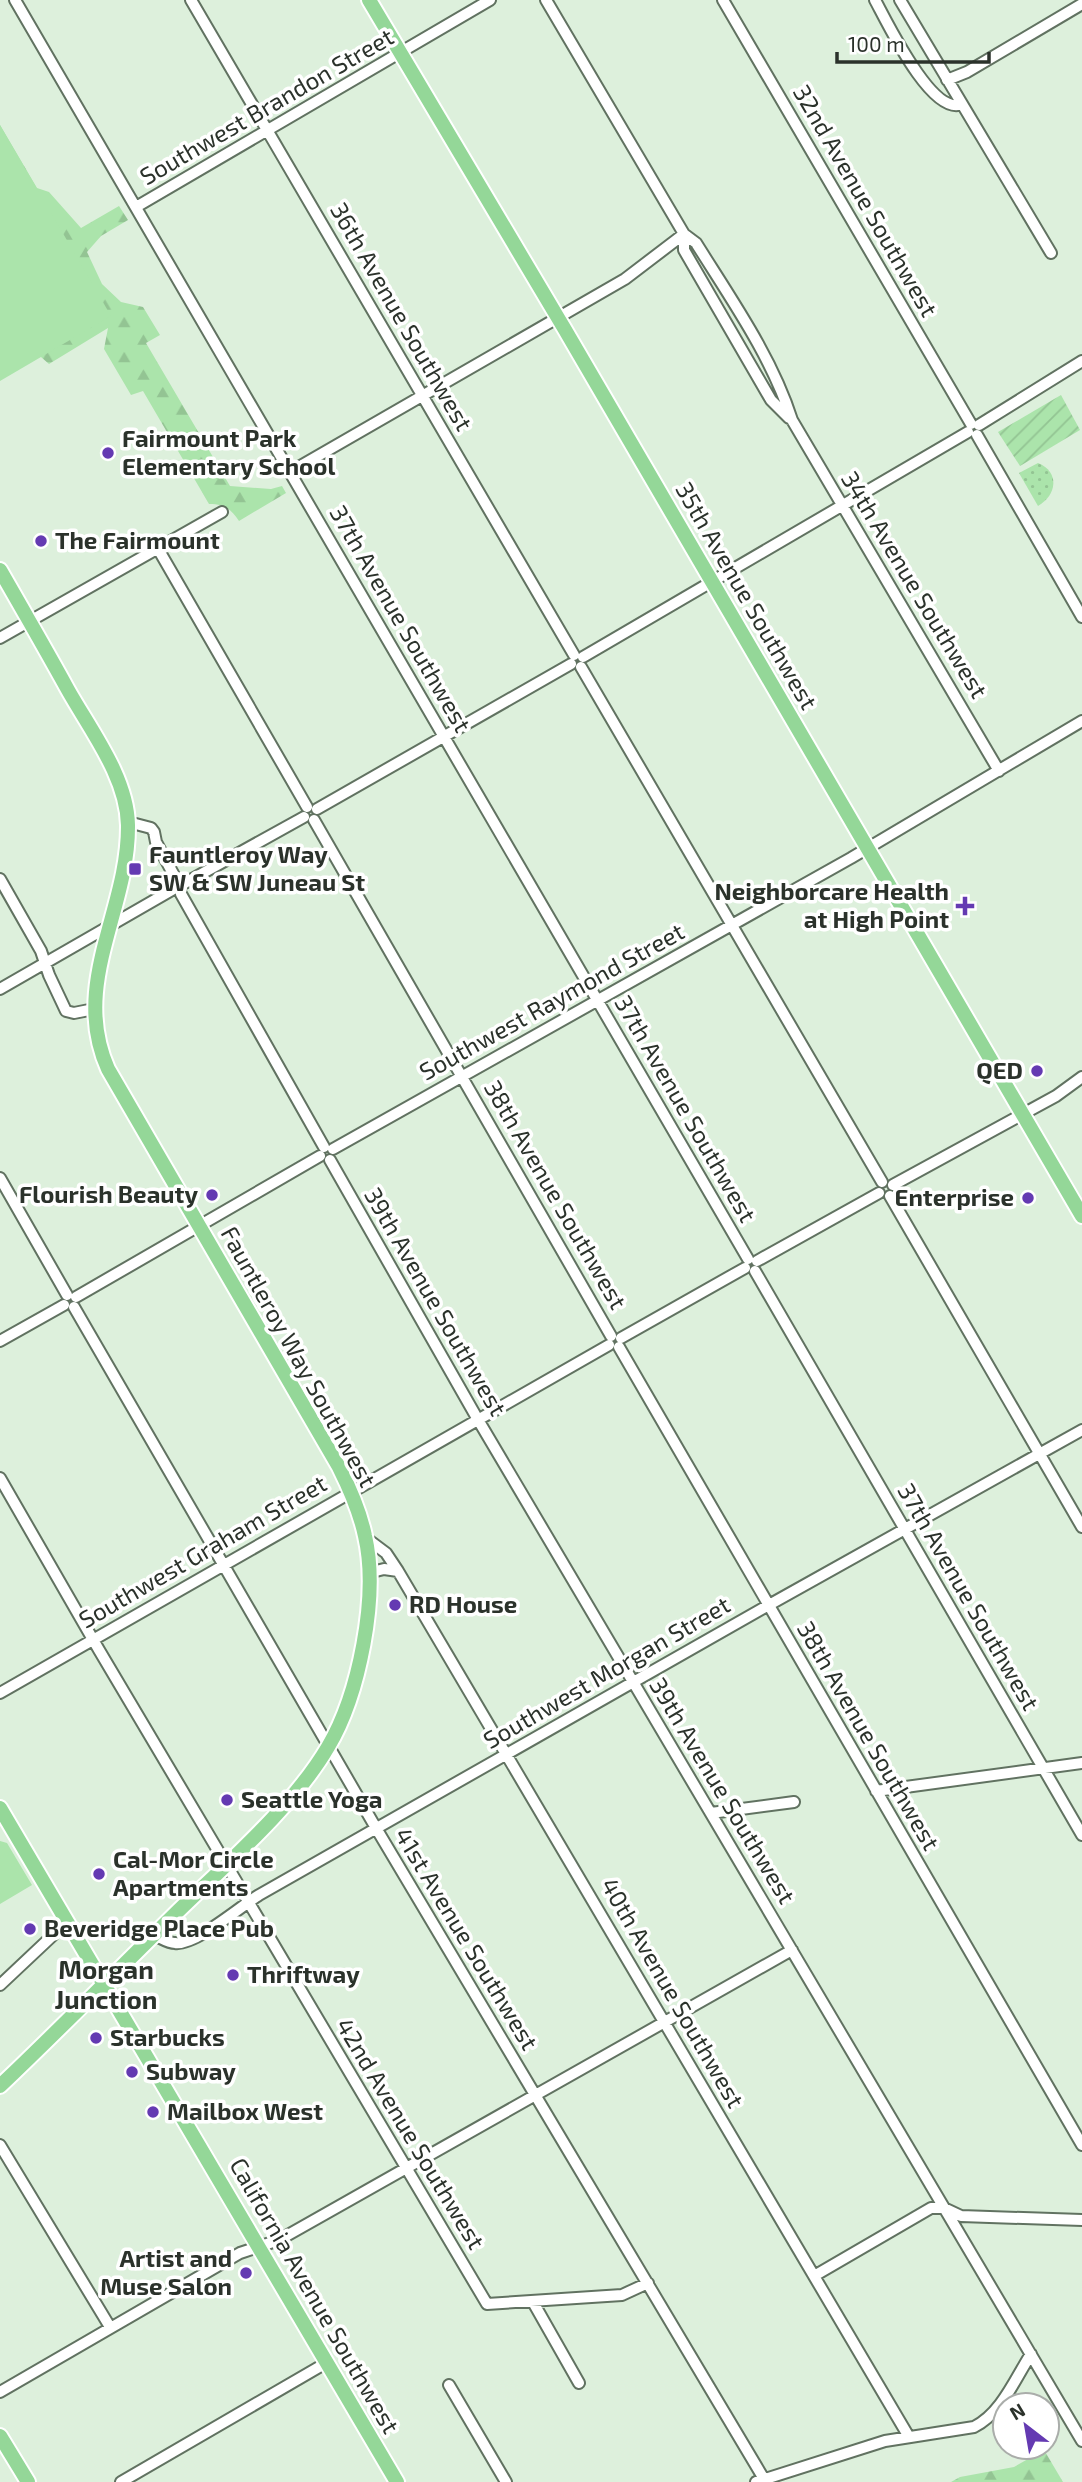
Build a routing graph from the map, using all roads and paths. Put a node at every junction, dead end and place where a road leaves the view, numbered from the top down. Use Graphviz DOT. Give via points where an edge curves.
graph roads {
  1 [pos="15,0"];
  2 [pos="191,0"];
  3 [pos="369,0"];
  4 [pos="490,0"];
  5 [pos="546,0"];
  6 [pos="723,0"];
  7 [pos="874,0"];
  8 [pos="900,0"];
  9 [pos="1079,6"];
  10 [pos="400,54"];
  11 [pos="947,80"];
  12 [pos="962,104"];
  13 [pos="267,130"];
  14 [pos="136,207"];
  15 [pos="684,234"];
  16 [pos="1051,253"];
  17 [pos="558,319"];
  18 [pos="1082,360"];
  19 [pos="423,395"];
  20 [pos="792,421"];
  21 [pos="973,429"];
  22 [pos="290,472"];
  23 [pos="842,505"];
  24 [pos="222,512"];
  25 [pos="158,547"];
  26 [pos="0,570"];
  27 [pos="713,583"];
  28 [pos="1082,617"];
  29 [pos="29,621"];
  30 [pos="0,638"];
  31 [pos="578,661"];
  32 [pos="1082,721"];
  33 [pos="444,736"];
  34 [pos="999,771"];
  35 [pos="311,813"];
  36 [pos="128,822"];
  37 [pos="867,849"];
  38 [pos="0,879"];
  39 [pos="179,887"];
  40 [pos="732,925"];
  41 [pos="109,927"];
  42 [pos="46,964"];
  43 [pos="0,989"];
  44 [pos="598,1001"];
  45 [pos="94,1009"];
  46 [pos="463,1076"];
  47 [pos="1082,1077"];
  48 [pos="1023,1114"];
  49 [pos="327,1153"];
  50 [pos="0,1178"];
  51 [pos="886,1189"];
  52 [pos="1082,1216"];
  53 [pos="199,1226"];
  54 [pos="751,1265"];
  55 [pos="70,1301"];
  56 [pos="0,1341"];
  57 [pos="615,1341"];
  58 [pos="477,1418"];
  59 [pos="1082,1430"];
  60 [pos="1040,1454"];
  61 [pos="0,1478"];
  62 [pos="351,1491"];
  63 [pos="1082,1527"];
  64 [pos="904,1530"];
  65 [pos="366,1538"];
  66 [pos="221,1565"];
  67 [pos="398,1571"];
  68 [pos="368,1573"];
  69 [pos="768,1605"];
  70 [pos="92,1639"];
  71 [pos="632,1682"];
  72 [pos="0,1693"];
  73 [pos="329,1746"];
  74 [pos="508,1754"];
  75 [pos="1082,1763"];
  76 [pos="1044,1769"];
  77 [pos="876,1791"];
  78 [pos="794,1802"];
  79 [pos="0,1808"];
  80 [pos="711,1813"];
  81 [pos="5,1828"];
  82 [pos="376,1828"];
  83 [pos="1082,1835"];
  84 [pos="226,1864"];
  85 [pos="249,1901"];
  86 [pos="67,1922"];
  87 [pos="154,1935"];
  88 [pos="792,1950"];
  89 [pos="0,1985"];
  90 [pos="104,1985"];
  91 [pos="664,2022"];
  92 [pos="0,2086"];
  93 [pos="535,2096"];
  94 [pos="1082,2145"];
  95 [pos="0,2146"];
  96 [pos="405,2169"];
  97 [pos="946,2209"];
  98 [pos="1082,2220"];
  99 [pos="259,2247"];
  100 [pos="814,2276"];
  101 [pos="648,2283"];
  102 [pos="533,2302"];
  103 [pos="110,2327"];
  104 [pos="1031,2354"];
  105 [pos="326,2363"];
  106 [pos="579,2383"];
  107 [pos="449,2385"];
  108 [pos="0,2392"];
  109 [pos="0,2436"];
  110 [pos="909,2437"];
  111 [pos="1082,2441"];
  112 [pos="392,2480"];
  113 [pos="760,2481"];
  114 [pos="27,2482"];
  115 [pos="121,2482"];
  116 [pos="506,2482"];
  1 -- 14 [label="street, 37th Avenue Southwest"];
  2 -- 13 [label="street, 36th Avenue Southwest"];
  3 -- 10 [label="main road, 35th Avenue Southwest"];
  4 -- 10 [label="street, Southwest Brandon Street"];
  5 -- 15 [label="street, 34th Avenue Southwest"];
  6 -- 21 [label="street, 32nd Avenue Southwest"];
  7 -- 12 [label="street" via="928,89 949,104"];
  8 -- 11 [label="street"];
  9 -- 11 [label="street"];
  10 -- 13 [label="street, Southwest Brandon Street"];
  10 -- 17 [label="main road, 35th Avenue Southwest"];
  11 -- 12 [label="street"];
  12 -- 16 [label="street"];
  13 -- 14 [label="street, Southwest Brandon Street"];
  13 -- 19 [label="street, 36th Avenue Southwest"];
  14 -- 22 [label="street, 37th Avenue Southwest"];
  15 -- 17 [label="street" via="625,279"];
  15 -- 20 [label="street, 34th Avenue Southwest" via="696,243 754,338 785,397"];
  15 -- 20 [label="street, 34th Avenue Southwest" via="684,250 771,400"];
  17 -- 19 [label="street"];
  17 -- 27 [label="main road, 35th Avenue Southwest"];
  18 -- 21 [label="street"];
  19 -- 22 [label="street"];
  19 -- 31 [label="street, 36th Avenue Southwest"];
  20 -- 23 [label="street, 34th Avenue Southwest"];
  21 -- 23 [label="street"];
  21 -- 28 [label="street, 32nd Avenue Southwest"];
  22 -- 33 [label="street, 37th Avenue Southwest"];
  23 -- 27 [label="street"];
  23 -- 34 [label="street, 34th Avenue Southwest"];
  24 -- 25 [label="street"];
  25 -- 29 [label="street"];
  25 -- 35 [label="street, 38th Avenue Southwest"];
  26 -- 29 [label="main road, Fauntleroy Way Southwest"];
  27 -- 31 [label="street"];
  27 -- 37 [label="main road, 35th Avenue Southwest"];
  29 -- 30 [label="street"];
  29 -- 36 [label="main road, Fauntleroy Way Southwest" via="107,757 124,797"];
  31 -- 33 [label="street"];
  31 -- 40 [label="street, 36th Avenue Southwest"];
  32 -- 34 [label="street, Southwest Raymond Street"];
  33 -- 35 [label="street"];
  33 -- 44 [label="street, 37th Avenue Southwest"];
  34 -- 37 [label="street, Southwest Raymond Street"];
  35 -- 39 [label="street"];
  35 -- 46 [label="street, 38th Avenue Southwest"];
  36 -- 39 [label="street, 39th Avenue Southwest" via="151,828"];
  36 -- 41 [label="main road, Fauntleroy Way Southwest" via="125,860"];
  37 -- 40 [label="street, Southwest Raymond Street"];
  37 -- 48 [label="main road, 35th Avenue Southwest"];
  38 -- 42 [label="street"];
  39 -- 41 [label="street"];
  39 -- 49 [label="street, 39th Avenue Southwest"];
  40 -- 44 [label="street, Southwest Raymond Street"];
  40 -- 51 [label="street, 36th Avenue Southwest"];
  41 -- 42 [label="street"];
  41 -- 45 [label="main road, Fauntleroy Way Southwest"];
  42 -- 43 [label="street"];
  42 -- 45 [label="street" via="66,1011"];
  44 -- 46 [label="street, Southwest Raymond Street"];
  44 -- 54 [label="street, 37th Avenue Southwest"];
  45 -- 53 [label="main road, Fauntleroy Way Southwest" via="108,1069"];
  46 -- 49 [label="street, Southwest Raymond Street"];
  46 -- 57 [label="street, 38th Avenue Southwest"];
  47 -- 48 [label="street, Southwest Graham Street"];
  48 -- 51 [label="street, Southwest Graham Street"];
  48 -- 52 [label="main road, 35th Avenue Southwest"];
  49 -- 53 [label="street, Southwest Raymond Street"];
  49 -- 58 [label="street, 39th Avenue Southwest"];
  50 -- 55 [label="street, 41st Avenue Southwest"];
  51 -- 54 [label="street, Southwest Graham Street"];
  51 -- 60 [label="street, 36th Avenue Southwest"];
  53 -- 55 [label="street, Southwest Raymond Street"];
  53 -- 62 [label="main road, Fauntleroy Way Southwest"];
  54 -- 57 [label="street, Southwest Graham Street"];
  54 -- 64 [label="street, 37th Avenue Southwest"];
  55 -- 56 [label="street, Southwest Raymond Street"];
  55 -- 66 [label="street, 41st Avenue Southwest"];
  57 -- 58 [label="street, Southwest Graham Street"];
  57 -- 69 [label="street, 38th Avenue Southwest"];
  58 -- 62 [label="street, Southwest Graham Street"];
  58 -- 71 [label="street, 39th Avenue Southwest"];
  59 -- 60 [label="street, Southwest Morgan Street"];
  60 -- 63 [label="street, 36th Avenue Southwest"];
  60 -- 64 [label="street, Southwest Morgan Street"];
  61 -- 70 [label="street, 42nd Avenue Southwest"];
  62 -- 65 [label="main road, Fauntleroy Way Southwest"];
  62 -- 66 [label="street, Southwest Graham Street"];
  64 -- 69 [label="street, Southwest Morgan Street"];
  64 -- 76 [label="street, 37th Avenue Southwest"];
  65 -- 67 [label="street, 40th Avenue Southwest" via="386,1553"];
  65 -- 68 [label="main road, Fauntleroy Way Southwest"];
  66 -- 70 [label="street, Southwest Graham Street"];
  66 -- 73 [label="street, 41st Avenue Southwest"];
  67 -- 68 [label="street"];
  67 -- 74 [label="street, 40th Avenue Southwest"];
  68 -- 73 [label="main road, Fauntleroy Way Southwest" via="357,1677"];
  69 -- 71 [label="street, Southwest Morgan Street"];
  69 -- 77 [label="street, 38th Avenue Southwest"];
  70 -- 72 [label="street, Southwest Graham Street"];
  70 -- 84 [label="street, 42nd Avenue Southwest"];
  71 -- 74 [label="street, Southwest Morgan Street"];
  71 -- 80 [label="street, 39th Avenue Southwest"];
  73 -- 82 [label="street, 41st Avenue Southwest"];
  73 -- 84 [label="main road, Fauntleroy Way Southwest" via="281,1808"];
  74 -- 82 [label="street, Southwest Morgan Street"];
  74 -- 91 [label="street, 40th Avenue Southwest"];
  75 -- 76 [label="street"];
  76 -- 77 [label="street"];
  76 -- 83 [label="street, 37th Avenue Southwest"];
  77 -- 94 [label="street, 38th Avenue Southwest"];
  78 -- 80 [label="street"];
  79 -- 81 [label="main road, California Avenue Southwest"];
  80 -- 88 [label="street, 39th Avenue Southwest"];
  81 -- 86 [label="main road, California Avenue Southwest"];
  82 -- 85 [label="street, Southwest Morgan Street"];
  82 -- 93 [label="street, 41st Avenue Southwest"];
  84 -- 85 [label="street, 42nd Avenue Southwest"];
  84 -- 87 [label="main road, Fauntleroy Way Southwest"];
  85 -- 87 [label="street, Southwest Morgan Street" via="186,1942 173,1943"];
  85 -- 96 [label="street, 42nd Avenue Southwest"];
  86 -- 89 [label="street"];
  86 -- 90 [label="main road, California Avenue Southwest"];
  87 -- 90 [label="main road, Fauntleroy Way Southwest"];
  88 -- 91 [label="street"];
  88 -- 97 [label="street, 39th Avenue Southwest"];
  90 -- 92 [label="main road, Fauntleroy Way Southwest"];
  90 -- 99 [label="main road, California Avenue Southwest"];
  91 -- 93 [label="street"];
  91 -- 100 [label="street, 40th Avenue Southwest"];
  93 -- 96 [label="street"];
  93 -- 101 [label="street, 41st Avenue Southwest"];
  95 -- 103 [label="street"];
  96 -- 99 [label="street" via="279,2241"];
  96 -- 102 [label="street, 42nd Avenue Southwest" via="486,2304"];
  97 -- 98 [label="street" via="961,2216"];
  97 -- 100 [label="street" via="931,2208"];
  97 -- 104 [label="street, 39th Avenue Southwest"];
  99 -- 103 [label="street" via="240,2253"];
  99 -- 105 [label="main road, California Avenue Southwest"];
  100 -- 110 [label="street, 40th Avenue Southwest"];
  101 -- 102 [label="street" via="622,2295"];
  101 -- 113 [label="street, 41st Avenue Southwest"];
  102 -- 106 [label="street"];
  103 -- 108 [label="street"];
  104 -- 110 [label="street" via="982,2423 963,2431"];
  104 -- 111 [label="street, 39th Avenue Southwest" via="1075,2417"];
  105 -- 112 [label="main road, California Avenue Southwest"];
  105 -- 115 [label="street"];
  107 -- 116 [label="street"];
  109 -- 114 [label="main road"];
  110 -- 113 [label="street"];
}
